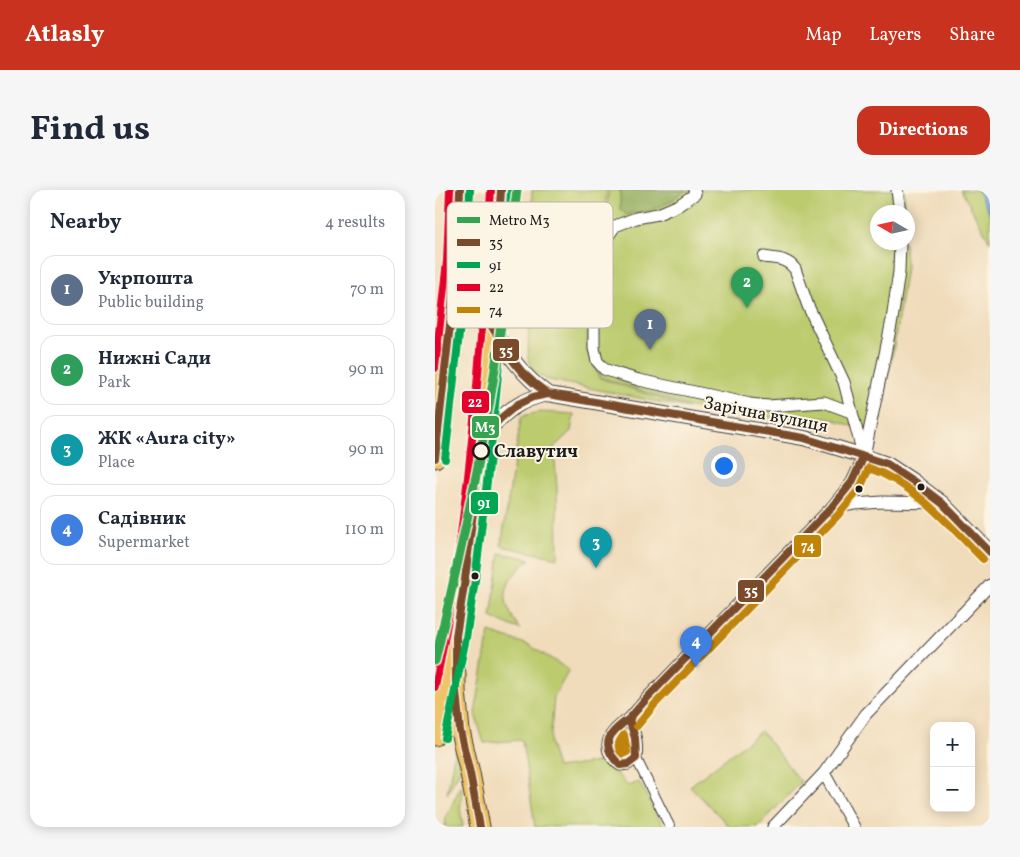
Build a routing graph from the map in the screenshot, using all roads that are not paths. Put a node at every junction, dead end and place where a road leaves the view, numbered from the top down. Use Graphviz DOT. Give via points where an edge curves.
graph roads {
  1 [pos="694,190"];
  2 [pos="897,190"];
  3 [pos="899,205"];
  4 [pos="613,229"];
  5 [pos="900,250"];
  6 [pos="764,257"];
  7 [pos="450,328"];
  8 [pos="492,328"];
  9 [pos="594,328"];
  10 [pos="548,394"];
  11 [pos="851,412"];
  12 [pos="482,437"];
  13 [pos="864,456"];
  14 [pos="435,458"];
  15 [pos="942,502"];
  16 [pos="831,508"];
  17 [pos="990,552"];
  18 [pos="990,585"];
  19 [pos="456,636"];
  20 [pos="629,720"];
  21 [pos="435,736"];
  22 [pos="636,758"];
  23 [pos="824,773"];
  24 [pos="480,827"];
  25 [pos="671,827"];
  26 [pos="773,827"];
  27 [pos="854,827"];
  1 -- 4 [label="street" via="695,194 679,205 658,214 635,218"];
  2 -- 3 [label="street"];
  5 -- 13 [label="street" via="892,320"];
  6 -- 11 [label="street" via="786,260 795,269 808,306 844,382"];
  7 -- 14 [label="highway"];
  8 -- 10 [label="street, Зарічна вулиця" via="522,372"];
  8 -- 12 [label="highway"];
  9 -- 11 [label="street" via="594,348 603,369 751,404 824,402"];
  10 -- 12 [label="street, Зарічна вулиця" via="518,404"];
  10 -- 13 [label="street, Зарічна вулиця" via="803,438"];
  11 -- 13 [label="street"];
  12 -- 19 [label="highway"];
  13 -- 15 [label="street, Зарічна вулиця" via="887,464"];
  13 -- 16 [label="street" via="852,482"];
  15 -- 16 [label="street" via="882,502"];
  15 -- 17 [label="street, Зарічна вулиця"];
  16 -- 20 [label="street"];
  18 -- 23 [label="street" via="866,714"];
  19 -- 21 [label="highway"];
  19 -- 24 [label="highway" via="460,731"];
  20 -- 22 [label="street" via="636,738"];
  20 -- 22 [label="street" via="612,733 608,752 620,765 629,764"];
  22 -- 25 [label="street"];
  23 -- 26 [label="street"];
  23 -- 27 [label="street"];
}
